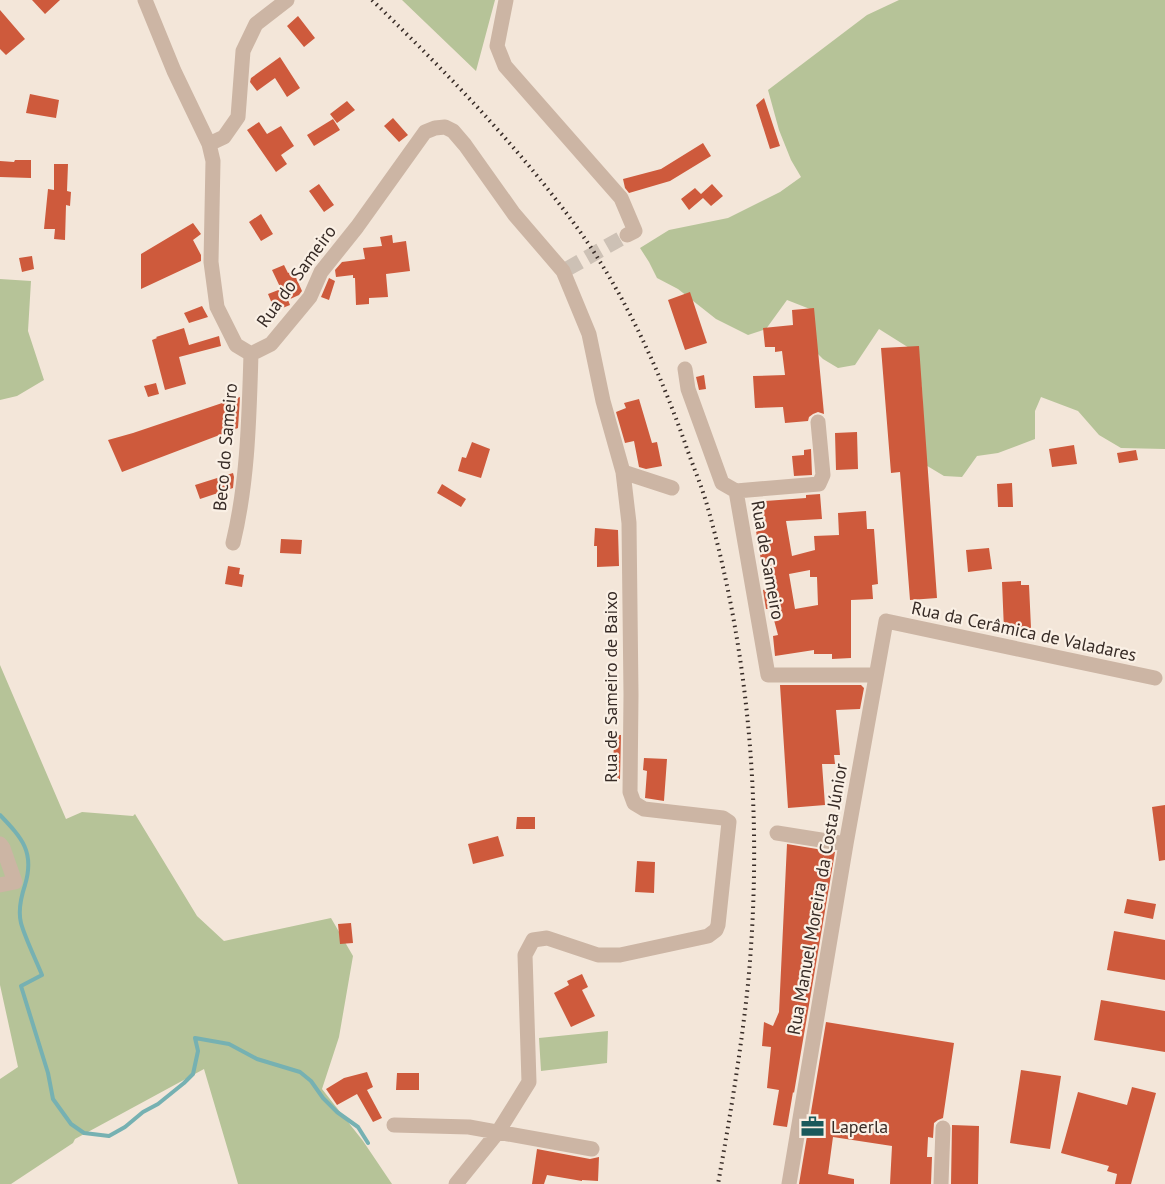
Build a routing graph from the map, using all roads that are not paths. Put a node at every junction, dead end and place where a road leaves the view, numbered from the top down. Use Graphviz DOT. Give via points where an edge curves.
graph roads {
  1 [pos="145,0"];
  2 [pos="287,0"];
  3 [pos="506,0"];
  4 [pos="209,144"];
  5 [pos="631,233"];
  6 [pos="565,270"];
  7 [pos="251,354"];
  8 [pos="685,369"];
  9 [pos="818,422"];
  10 [pos="623,472"];
  11 [pos="672,488"];
  12 [pos="736,490"];
  13 [pos="233,543"];
  14 [pos="886,621"];
  15 [pos="876,675"];
  16 [pos="1155,678"];
  17 [pos="777,832"];
  18 [pos="0,844"];
  19 [pos="846,844"];
  20 [pos="0,885"];
  21 [pos="394,1125"];
  22 [pos="943,1128"];
  23 [pos="498,1132"];
  24 [pos="592,1149"];
  25 [pos="456,1184"];
  26 [pos="789,1184"];
  27 [pos="941,1184"];
  1 -- 4 [label="street, Rua do Sameiro"];
  2 -- 4 [label="street" via="256,24 243,51 238,117 224,137"];
  3 -- 5 [label="street" via="497,46 504,66 621,198"];
  4 -- 7 [label="street, Rua do Sameiro" via="213,161 211,262 217,307 236,345"];
  6 -- 7 [label="street, Rua do Sameiro" via="514,214 453,131 435,128 425,132 321,272 310,297 271,344"];
  6 -- 10 [label="street, Rua de Sameiro de Baixo" via="589,334"];
  7 -- 13 [label="street, Beco do Sameiro" via="246,455"];
  8 -- 12 [label="street" via="688,389 722,483"];
  9 -- 12 [label="street, Rua de Sameiro" via="823,476 819,484"];
  10 -- 11 [label="street"];
  10 -- 23 [label="street, Rua de Sameiro de Baixo" via="629,523 630,792 634,803 644,809 723,818 729,822 718,925 708,936 620,955 598,955 547,938 533,940 525,955 529,1082"];
  12 -- 15 [label="street, Rua de Sameiro" via="768,675"];
  14 -- 15 [label="street, Rua Manuel Moreira da Costa Júnior"];
  14 -- 16 [label="street, Rua da Cerâmica de Valadares"];
  15 -- 19 [label="street, Rua Manuel Moreira da Costa Júnior"];
  17 -- 19 [label="street"];
  18 -- 20 [label="street" via="15,882"];
  19 -- 26 [label="street, Rua Manuel Moreira da Costa Júnior"];
  21 -- 23 [label="street" via="469,1127"];
  22 -- 27 [label="street"];
  23 -- 24 [label="street"];
  23 -- 25 [label="street"];
}
